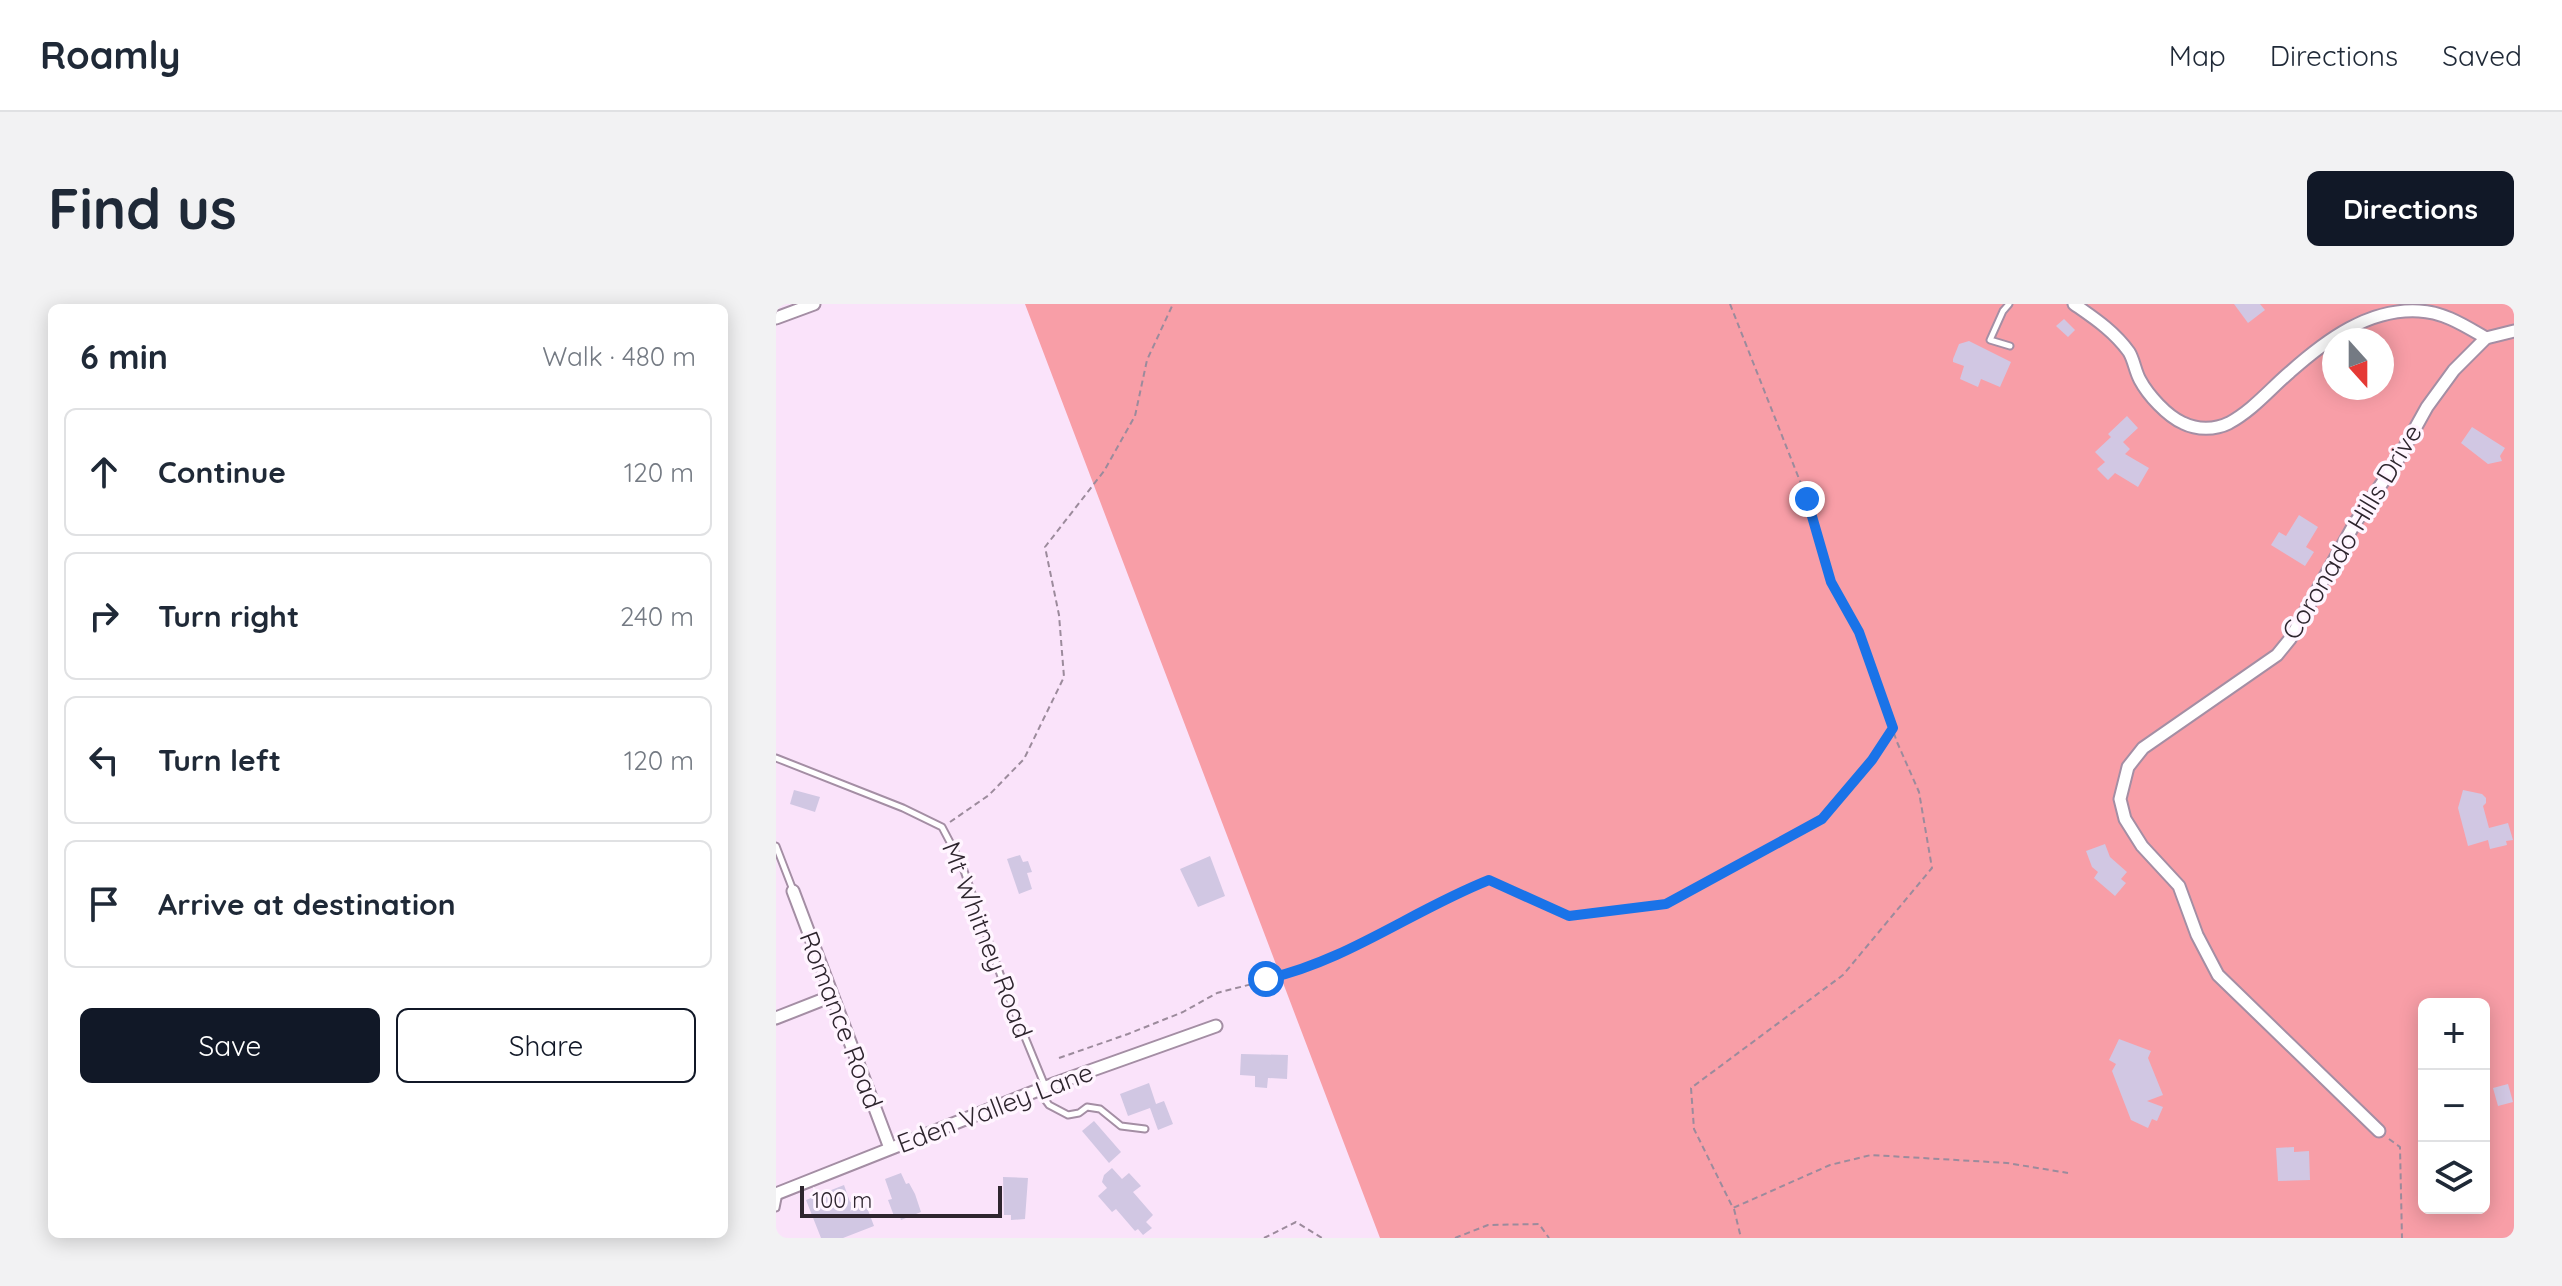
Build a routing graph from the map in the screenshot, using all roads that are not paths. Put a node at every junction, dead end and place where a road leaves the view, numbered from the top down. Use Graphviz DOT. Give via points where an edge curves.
graph roads {
  1 [pos="814,304"];
  2 [pos="2009,304"];
  3 [pos="2074,304"];
  4 [pos="776,318"];
  5 [pos="2514,331"];
  6 [pos="2486,338"];
  7 [pos="2010,346"];
  8 [pos="776,758"];
  9 [pos="776,846"];
  10 [pos="793,891"];
  11 [pos="832,996"];
  12 [pos="776,1018"];
  13 [pos="1216,1026"];
  14 [pos="1041,1088"];
  15 [pos="1145,1129"];
  16 [pos="2379,1131"];
  17 [pos="890,1148"];
  18 [pos="777,1194"];
  19 [pos="776,1208"];
  1 -- 4 [label="street"];
  2 -- 7 [label="lane" via="1990,340"];
  3 -- 6 [label="street" via="2108,328 2130,353 2141,381 2158,403 2181,423 2204,430 2228,424 2322,346 2362,321 2390,312 2421,311 2446,317"];
  5 -- 6 [label="street"];
  6 -- 16 [label="street, Coronado Hills Drive" via="2427,407 2290,639 2277,655 2143,748 2128,767 2120,799 2142,846 2179,886 2218,975"];
  8 -- 14 [label="lane, Mt Whitney Road" via="942,827 962,865"];
  9 -- 10 [label="lane, Romance Road"];
  10 -- 11 [label="street, Romance Road"];
  11 -- 12 [label="street"];
  11 -- 17 [label="street, Romance Road"];
  13 -- 14 [label="street, Eden Valley Lane"];
  14 -- 15 [label="lane" via="1049,1105 1068,1115 1087,1107 1100,1109 1121,1126"];
  14 -- 17 [label="street, Eden Valley Lane"];
  17 -- 18 [label="street, Eden Valley Lane"];
  18 -- 19 [label="lane"];
}
